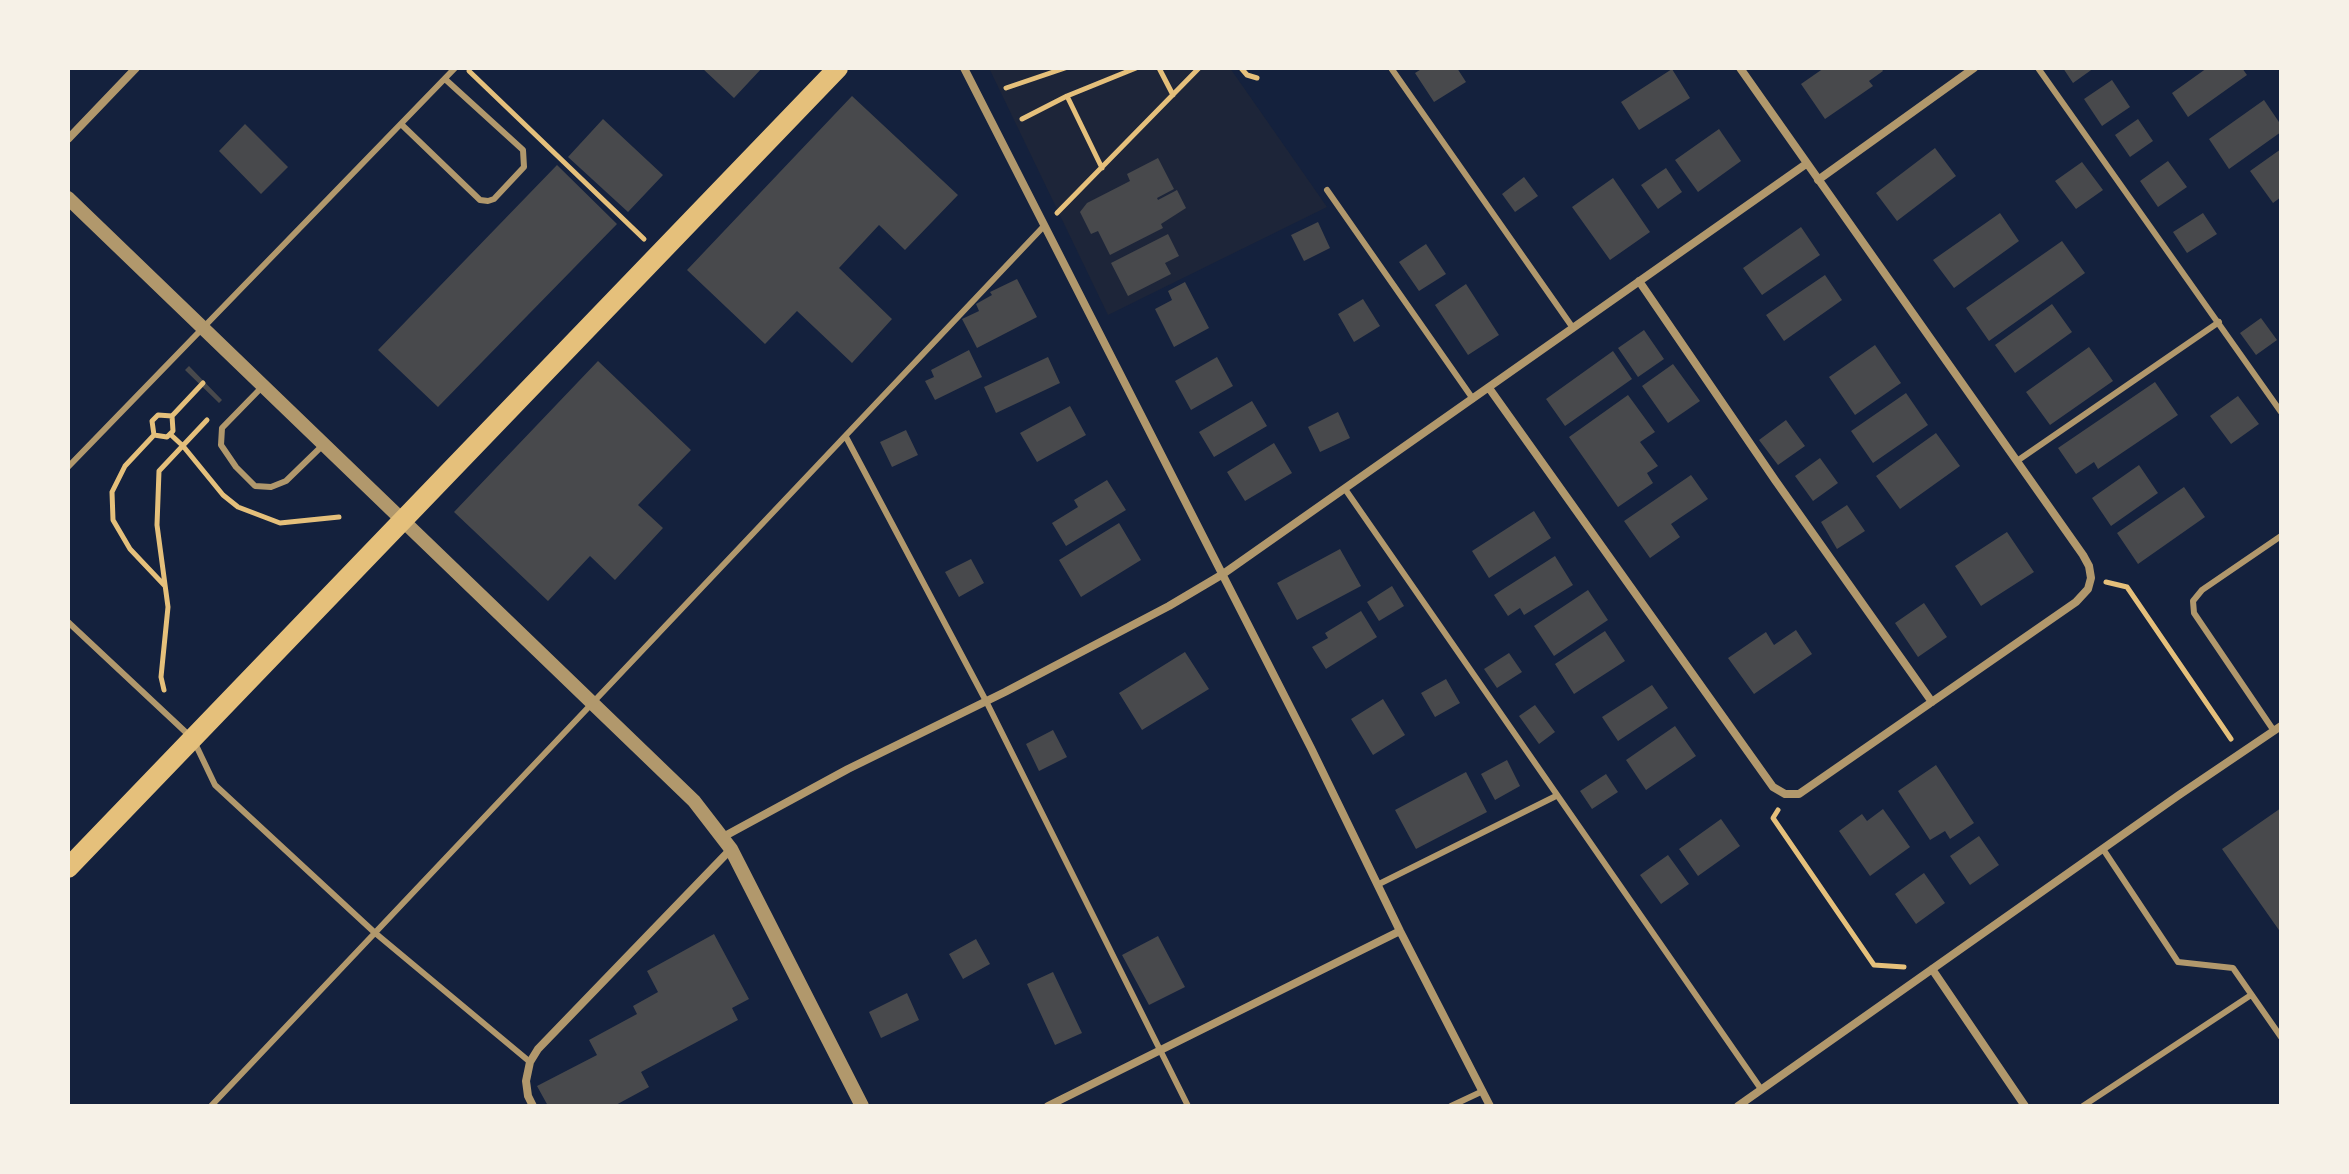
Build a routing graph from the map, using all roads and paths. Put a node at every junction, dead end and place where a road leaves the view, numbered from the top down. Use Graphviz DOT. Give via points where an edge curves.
graph roads {
  1 [pos="136,68"];
  2 [pos="455,68"];
  3 [pos="466,68"];
  4 [pos="838,68"];
  5 [pos="964,68"];
  6 [pos="1065,68"];
  7 [pos="1136,68"];
  8 [pos="1159,68"];
  9 [pos="1199,68"];
  10 [pos="1241,68"];
  11 [pos="1391,68"];
  12 [pos="1740,68"];
  13 [pos="1974,68"];
  14 [pos="2038,68"];
  15 [pos="1257,78"];
  16 [pos="445,79"];
  17 [pos="1006,88"];
  18 [pos="1173,95"];
  19 [pos="1067,96"];
  20 [pos="1022,119"];
  21 [pos="401,124"];
  22 [pos="68,139"];
  23 [pos="1806,164"];
  24 [pos="1102,168"];
  25 [pos="1818,180"];
  26 [pos="1327,190"];
  27 [pos="68,198"];
  28 [pos="1044,226"];
  29 [pos="659,254"];
  30 [pos="1639,281"];
  31 [pos="2219,322"];
  32 [pos="1573,328"];
  33 [pos="204,329"];
  34 [pos="203,383"];
  35 [pos="263,386"];
  36 [pos="1489,388"];
  37 [pos="1473,399"];
  38 [pos="2281,412"];
  39 [pos="172,416"];
  40 [pos="209,418"];
  41 [pos="154,435"];
  42 [pos="846,437"];
  43 [pos="324,444"];
  44 [pos="2017,461"];
  45 [pos="68,467"];
  46 [pos="1345,489"];
  47 [pos="402,519"];
  48 [pos="2281,536"];
  49 [pos="1223,574"];
  50 [pos="2091,578"];
  51 [pos="166,587"];
  52 [pos="68,622"];
  53 [pos="986,701"];
  54 [pos="1932,702"];
  55 [pos="591,703"];
  56 [pos="164,712"];
  57 [pos="2277,728"];
  58 [pos="193,739"];
  59 [pos="2240,753"];
  60 [pos="1785,794"];
  61 [pos="1556,796"];
  62 [pos="727,843"];
  63 [pos="2103,849"];
  64 [pos="68,868"];
  65 [pos="1377,885"];
  66 [pos="1400,931"];
  67 [pos="374,932"];
  68 [pos="1932,969"];
  69 [pos="2251,995"];
  70 [pos="2281,1037"];
  71 [pos="1159,1050"];
  72 [pos="530,1062"];
  73 [pos="1761,1089"];
  74 [pos="1483,1091"];
  75 [pos="2096,1097"];
  76 [pos="211,1106"];
  77 [pos="533,1106"];
  78 [pos="862,1106"];
  79 [pos="1048,1106"];
  80 [pos="1188,1106"];
  81 [pos="1451,1106"];
  82 [pos="1490,1106"];
  83 [pos="1738,1106"];
  84 [pos="2025,1106"];
  85 [pos="2083,1106"];
  86 [pos="2102,1106"];
  1 -- 22 [label="street"];
  2 -- 16 [label="lane"];
  3 -- 29 [label="path"];
  4 -- 29 [label="main road"];
  5 -- 28 [label="street"];
  6 -- 17 [label="path"];
  7 -- 19 [label="path"];
  8 -- 18 [label="path"];
  9 -- 18 [label="path"];
  10 -- 15 [label="path"];
  11 -- 32 [label="lane"];
  12 -- 23 [label="street"];
  13 -- 25 [label="street"];
  14 -- 31 [label="lane"];
  16 -- 21 [label="lane"];
  16 -- 21 [label="lane" via="523,150 524,167 494,199 480,200"];
  18 -- 24 [label="path"];
  19 -- 20 [label="path"];
  19 -- 24 [label="path"];
  21 -- 33 [label="lane"];
  23 -- 25 [label="street"];
  23 -- 30 [label="street"];
  24 -- 28 [label="path"];
  25 -- 44 [label="street"];
  26 -- 37 [label="lane"];
  27 -- 33 [label="street"];
  28 -- 42 [label="lane"];
  28 -- 49 [label="street"];
  29 -- 47 [label="main road"];
  30 -- 32 [label="street"];
  30 -- 54 [label="street"];
  31 -- 38 [label="lane"];
  31 -- 44 [label="lane"];
  32 -- 36 [label="street"];
  33 -- 35 [label="street"];
  33 -- 45 [label="lane"];
  34 -- 39 [label="path"];
  35 -- 43 [label="street"];
  35 -- 43 [label="lane" via="222,428 221,445 255,486 286,481"];
  36 -- 37 [label="street"];
  36 -- 60 [label="street" via="1773,787"];
  37 -- 46 [label="street"];
  39 -- 41 [label="path" via="158,415 152,421"];
  39 -- 41 [label="path" via="173,431 167,437"];
  40 -- 51 [label="path" via="159,471 157,525"];
  41 -- 51 [label="path" via="125,466 112,492 113,520 130,549"];
  42 -- 53 [label="lane"];
  42 -- 55 [label="lane"];
  43 -- 47 [label="street"];
  44 -- 50 [label="street" via="2083,555"];
  46 -- 49 [label="street"];
  46 -- 61 [label="lane"];
  47 -- 55 [label="street"];
  47 -- 58 [label="main road"];
  48 -- 57 [label="lane" via="2193,601 2194,613"];
  49 -- 53 [label="street"];
  49 -- 65 [label="street"];
  50 -- 54 [label="street" via="2076,602"];
  50 -- 59 [label="path" via="2127,587"];
  51 -- 56 [label="path" via="161,677 173,702"];
  52 -- 56 [label="lane"];
  53 -- 62 [label="street" via="848,769"];
  53 -- 71 [label="lane"];
  54 -- 60 [label="street" via="1799,794"];
  55 -- 62 [label="street" via="694,801"];
  55 -- 67 [label="lane"];
  56 -- 58 [label="lane"];
  57 -- 59 [label="street"];
  58 -- 64 [label="main road"];
  58 -- 67 [label="lane" via="215,785"];
  59 -- 63 [label="street"];
  60 -- 68 [label="path" via="1773,818 1874,965"];
  61 -- 65 [label="lane"];
  61 -- 73 [label="lane"];
  62 -- 72 [label="street"];
  62 -- 78 [label="street"];
  63 -- 68 [label="street"];
  63 -- 69 [label="lane" via="2178,962 2233,968"];
  65 -- 66 [label="street"];
  66 -- 71 [label="street"];
  66 -- 74 [label="street"];
  67 -- 72 [label="lane"];
  67 -- 76 [label="lane"];
  68 -- 73 [label="street"];
  68 -- 84 [label="street"];
  69 -- 70 [label="lane"];
  69 -- 75 [label="lane"];
  71 -- 79 [label="street"];
  71 -- 80 [label="lane"];
  72 -- 77 [label="street" via="526,1081"];
  73 -- 83 [label="street"];
  74 -- 81 [label="lane"];
  74 -- 82 [label="street"];
  75 -- 85 [label="lane"];
  75 -- 86 [label="lane"];
}
